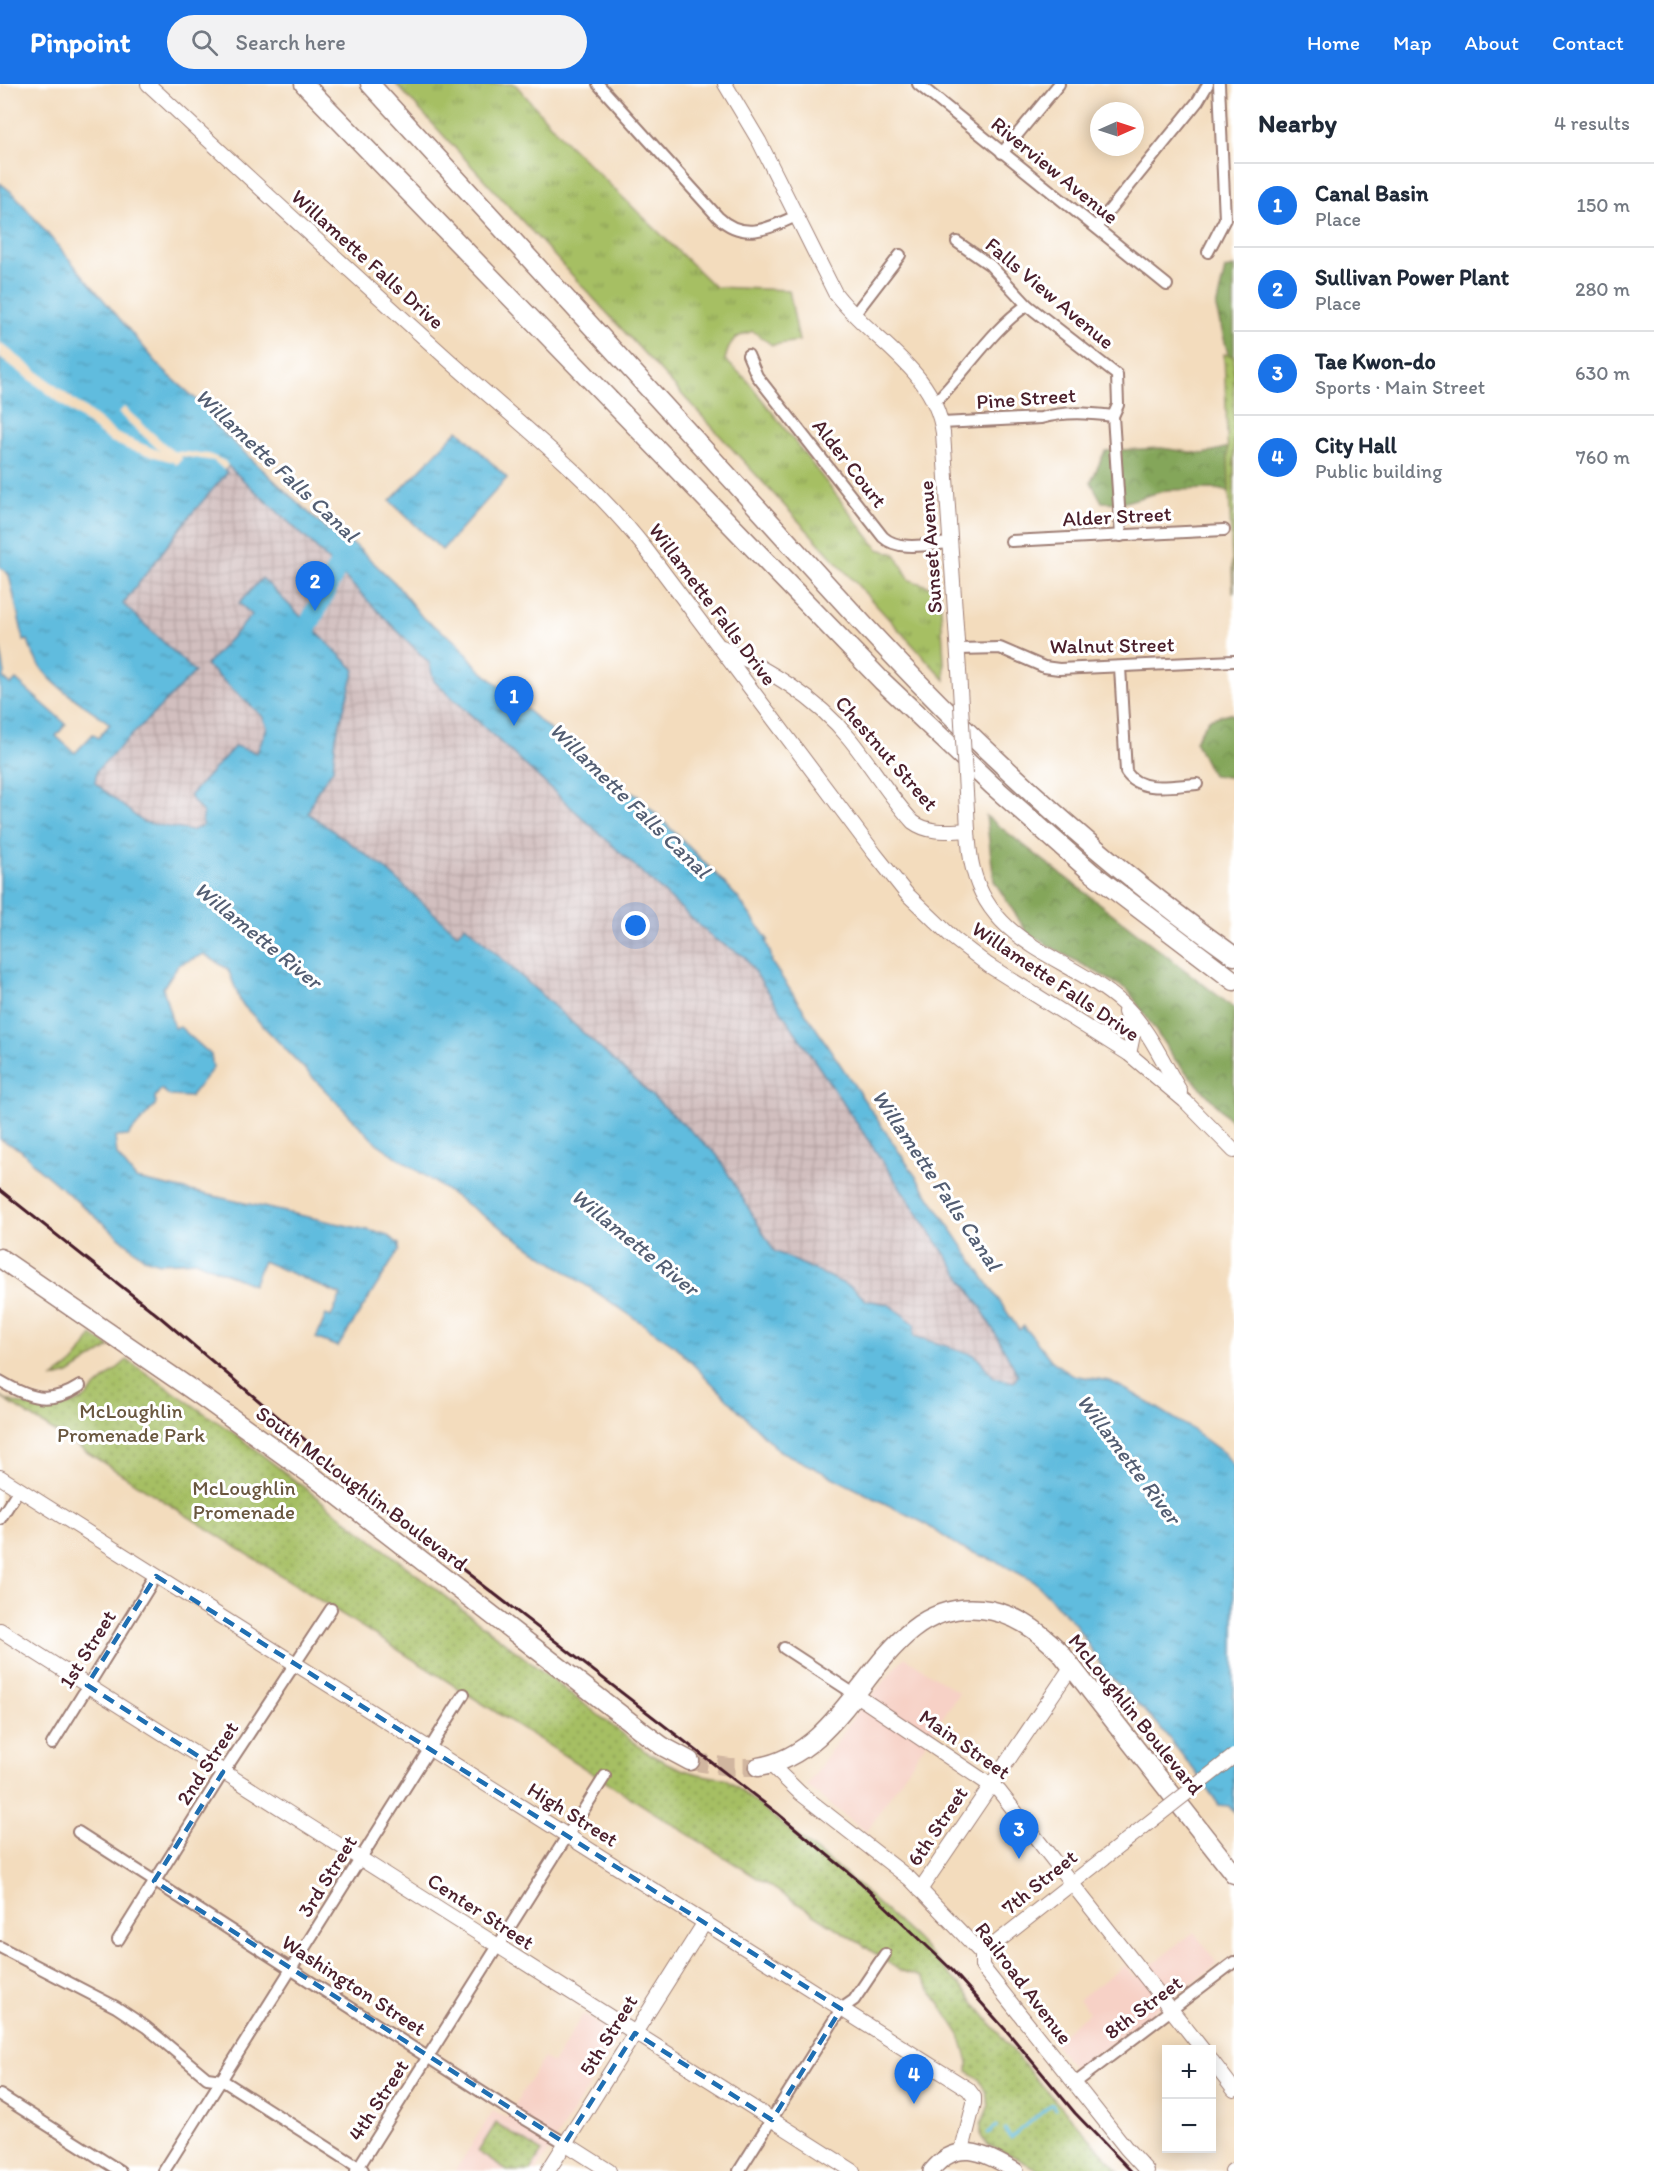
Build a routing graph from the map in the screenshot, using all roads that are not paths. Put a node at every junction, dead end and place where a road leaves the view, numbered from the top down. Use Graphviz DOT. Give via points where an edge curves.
graph roads {
  1 [pos="148,84"];
  2 [pos="297,84"];
  3 [pos="304,84"];
  4 [pos="370,84"];
  5 [pos="598,84"];
  6 [pos="724,84"];
  7 [pos="918,84"];
  8 [pos="1059,84"];
  9 [pos="1208,84"];
  10 [pos="1219,84"];
  11 [pos="360,142"];
  12 [pos="1002,153"];
  13 [pos="796,216"];
  14 [pos="1096,227"];
  15 [pos="957,242"];
  16 [pos="1208,252"];
  17 [pos="900,255"];
  18 [pos="1167,285"];
  19 [pos="1027,305"];
  20 [pos="854,315"];
  21 [pos="748,355"];
  22 [pos="935,402"];
  23 [pos="1113,416"];
  24 [pos="942,423"];
  25 [pos="1224,530"];
  26 [pos="1121,536"];
  27 [pos="1011,541"];
  28 [pos="951,543"];
  29 [pos="718,645"];
  30 [pos="958,649"];
  31 [pos="1234,661"];
  32 [pos="1120,667"];
  33 [pos="1197,784"];
  34 [pos="968,830"];
  35 [pos="1234,956"];
  36 [pos="1234,981"];
  37 [pos="1121,1002"];
  38 [pos="1129,1054"];
  39 [pos="1185,1101"];
  40 [pos="1234,1151"];
  41 [pos="0,1258"];
  42 [pos="0,1381"];
  43 [pos="80,1386"];
  44 [pos="0,1477"];
  45 [pos="18,1489"];
  46 [pos="0,1519"];
  47 [pos="156,1576"];
  48 [pos="331,1609"];
  49 [pos="0,1630"];
  50 [pos="784,1648"];
  51 [pos="295,1664"];
  52 [pos="1072,1666"];
  53 [pos="87,1685"];
  54 [pos="464,1694"];
  55 [pos="856,1695"];
  56 [pos="52,1744"];
  57 [pos="430,1748"];
  58 [pos="1234,1756"];
  59 [pos="690,1761"];
  60 [pos="764,1766"];
  61 [pos="224,1772"];
  62 [pos="605,1776"];
  63 [pos="990,1784"];
  64 [pos="78,1832"];
  65 [pos="568,1835"];
  66 [pos="361,1859"];
  67 [pos="1234,1874"];
  68 [pos="154,1881"];
  69 [pos="1071,1882"];
  70 [pos="920,1890"];
  71 [pos="705,1922"];
  72 [pos="118,1940"];
  73 [pos="0,1947"];
  74 [pos="498,1947"];
  75 [pos="885,1954"];
  76 [pos="982,1954"];
  77 [pos="1234,1962"];
  78 [pos="291,1970"];
  79 [pos="841,2009"];
  80 [pos="1171,2010"];
  81 [pos="635,2033"];
  82 [pos="1200,2045"];
  83 [pos="428,2058"];
  84 [pos="1216,2066"];
  85 [pos="222,2080"];
  86 [pos="1075,2083"];
  87 [pos="1234,2090"];
  88 [pos="0,2095"];
  89 [pos="772,2120"];
  90 [pos="565,2143"];
  91 [pos="962,2150"];
  92 [pos="360,2170"];
  93 [pos="120,2171"];
  94 [pos="164,2171"];
  95 [pos="548,2171"];
  96 [pos="609,2171"];
  97 [pos="739,2171"];
  98 [pos="853,2171"];
  99 [pos="931,2171"];
  100 [pos="1016,2171"];
  101 [pos="1147,2171"];
  1 -- 29 [label="street, Willamette Falls Drive" via="289,217 597,494 638,539"];
  2 -- 11 [label="highway"];
  3 -- 11 [label="highway"];
  4 -- 35 [label="highway" via="934,698 1079,834 1161,903"];
  5 -- 13 [label="street" via="730,227 761,230"];
  6 -- 13 [label="street, Sunset Avenue" via="759,141"];
  7 -- 12 [label="street, Riverview Avenue"];
  8 -- 12 [label="street"];
  9 -- 14 [label="street"];
  10 -- 16 [label="street" via="1225,219"];
  11 -- 36 [label="highway" via="937,734 1092,873"];
  12 -- 14 [label="street, Riverview Avenue"];
  13 -- 20 [label="street, Sunset Avenue" via="835,292"];
  14 -- 18 [label="street, Riverview Avenue"];
  15 -- 19 [label="street, Falls View Avenue" via="990,265"];
  17 -- 20 [label="street"];
  19 -- 22 [label="street" via="997,330"];
  19 -- 23 [label="street, Falls View Avenue" via="1117,375 1118,405"];
  20 -- 22 [label="street, Sunset Avenue" via="906,361"];
  21 -- 28 [label="street, Alder Court" via="757,376 887,541 899,545"];
  22 -- 24 [label="street, Sunset Avenue"];
  23 -- 24 [label="street, Pine Street" via="1084,412"];
  23 -- 26 [label="street"];
  24 -- 28 [label="street, Sunset Avenue"];
  25 -- 26 [label="street, Alder Street"];
  26 -- 27 [label="street, Alder Street"];
  28 -- 30 [label="street, Sunset Avenue"];
  29 -- 34 [label="street, Chestnut Street" via="819,706 848,737 913,822 924,829"];
  29 -- 38 [label="street, Willamette Falls Drive" via="875,854 919,906 988,965"];
  30 -- 32 [label="street, Walnut Street" via="1000,648 1044,668"];
  30 -- 34 [label="street, Sunset Avenue, bridge"];
  31 -- 32 [label="street, Walnut Street"];
  32 -- 33 [label="street" via="1126,772 1143,786"];
  34 -- 37 [label="street, Sunset Avenue" via="979,890 999,922"];
  37 -- 38 [label="street" via="1133,1035"];
  37 -- 39 [label="street, Sunset Avenue" via="1142,1028"];
  38 -- 39 [label="street, Willamette Falls Drive"];
  39 -- 40 [label="street, Willamette Falls Drive"];
  41 -- 59 [label="highway, South McLoughlin Boulevard" via="264,1440 647,1735"];
  42 -- 43 [label="street" via="27,1396 44,1398 61,1396"];
  44 -- 45 [label="street, High Street"];
  45 -- 46 [label="street"];
  45 -- 47 [label="street, High Street"];
  47 -- 51 [label="street, High Street"];
  47 -- 53 [label="street, 1st Street"];
  48 -- 51 [label="street, 2nd Street"];
  49 -- 53 [label="street, Center Street"];
  50 -- 55 [label="street, Main Street"];
  51 -- 57 [label="street, High Street"];
  51 -- 61 [label="street, 2nd Street"];
  52 -- 55 [label="highway, McLoughlin Boulevard" via="1050,1642 1022,1622 989,1610 965,1608 931,1617 913,1629"];
  52 -- 63 [label="street, 6th Street"];
  52 -- 67 [label="highway, McLoughlin Boulevard"];
  53 -- 56 [label="street, 1st Street"];
  53 -- 61 [label="street, Center Street"];
  54 -- 57 [label="street, 3rd Street"];
  55 -- 60 [label="highway, McLoughlin Boulevard" via="816,1740 795,1755"];
  55 -- 63 [label="street, Main Street"];
  57 -- 65 [label="street, High Street"];
  57 -- 66 [label="street, 3rd Street"];
  58 -- 69 [label="street, 7th Street, bridge"];
  60 -- 70 [label="street, Railroad Avenue"];
  61 -- 66 [label="street, Center Street"];
  61 -- 68 [label="street, 2nd Street"];
  62 -- 65 [label="street, 4th Street"];
  63 -- 69 [label="street, Main Street" via="1006,1798"];
  63 -- 70 [label="street, 6th Street"];
  64 -- 68 [label="street, Washington Street"];
  65 -- 71 [label="street, High Street"];
  65 -- 74 [label="street, 4th Street"];
  66 -- 74 [label="street, Center Street"];
  66 -- 78 [label="street, 3rd Street"];
  68 -- 72 [label="street, 2nd Street"];
  68 -- 78 [label="street, Washington Street"];
  69 -- 76 [label="street, 7th Street"];
  69 -- 80 [label="street, Main Street"];
  70 -- 76 [label="street, Railroad Avenue"];
  71 -- 79 [label="street, High Street"];
  71 -- 81 [label="street, 5th Street"];
  73 -- 85 [label="street" via="116,2007 146,2026 207,2078"];
  74 -- 81 [label="street, Center Street"];
  74 -- 83 [label="street, 4th Street"];
  75 -- 79 [label="street" via="853,2001"];
  76 -- 86 [label="street, Railroad Avenue" via="987,1973"];
  77 -- 80 [label="street, 8th Street"];
  78 -- 83 [label="street, Washington Street"];
  78 -- 85 [label="street, 3rd Street"];
  79 -- 89 [label="street"];
  79 -- 91 [label="street, High Street" via="968,2089 974,2103"];
  80 -- 82 [label="street, Main Street"];
  80 -- 86 [label="street, 8th Street"];
  81 -- 89 [label="street, Center Street"];
  81 -- 90 [label="street, 5th Street"];
  83 -- 90 [label="street, Washington Street"];
  83 -- 92 [label="street, 4th Street"];
  84 -- 87 [label="street"];
  85 -- 92 [label="street"];
  85 -- 94 [label="street, 3rd Street"];
  86 -- 101 [label="street, Railroad Avenue"];
  88 -- 93 [label="street"];
  89 -- 97 [label="street"];
  89 -- 98 [label="street, Center Street"];
  90 -- 95 [label="street, 5th Street"];
  90 -- 96 [label="street, Washington Street"];
  91 -- 99 [label="main road" via="948,2155"];
  91 -- 100 [label="main road" via="984,2155"];
}
